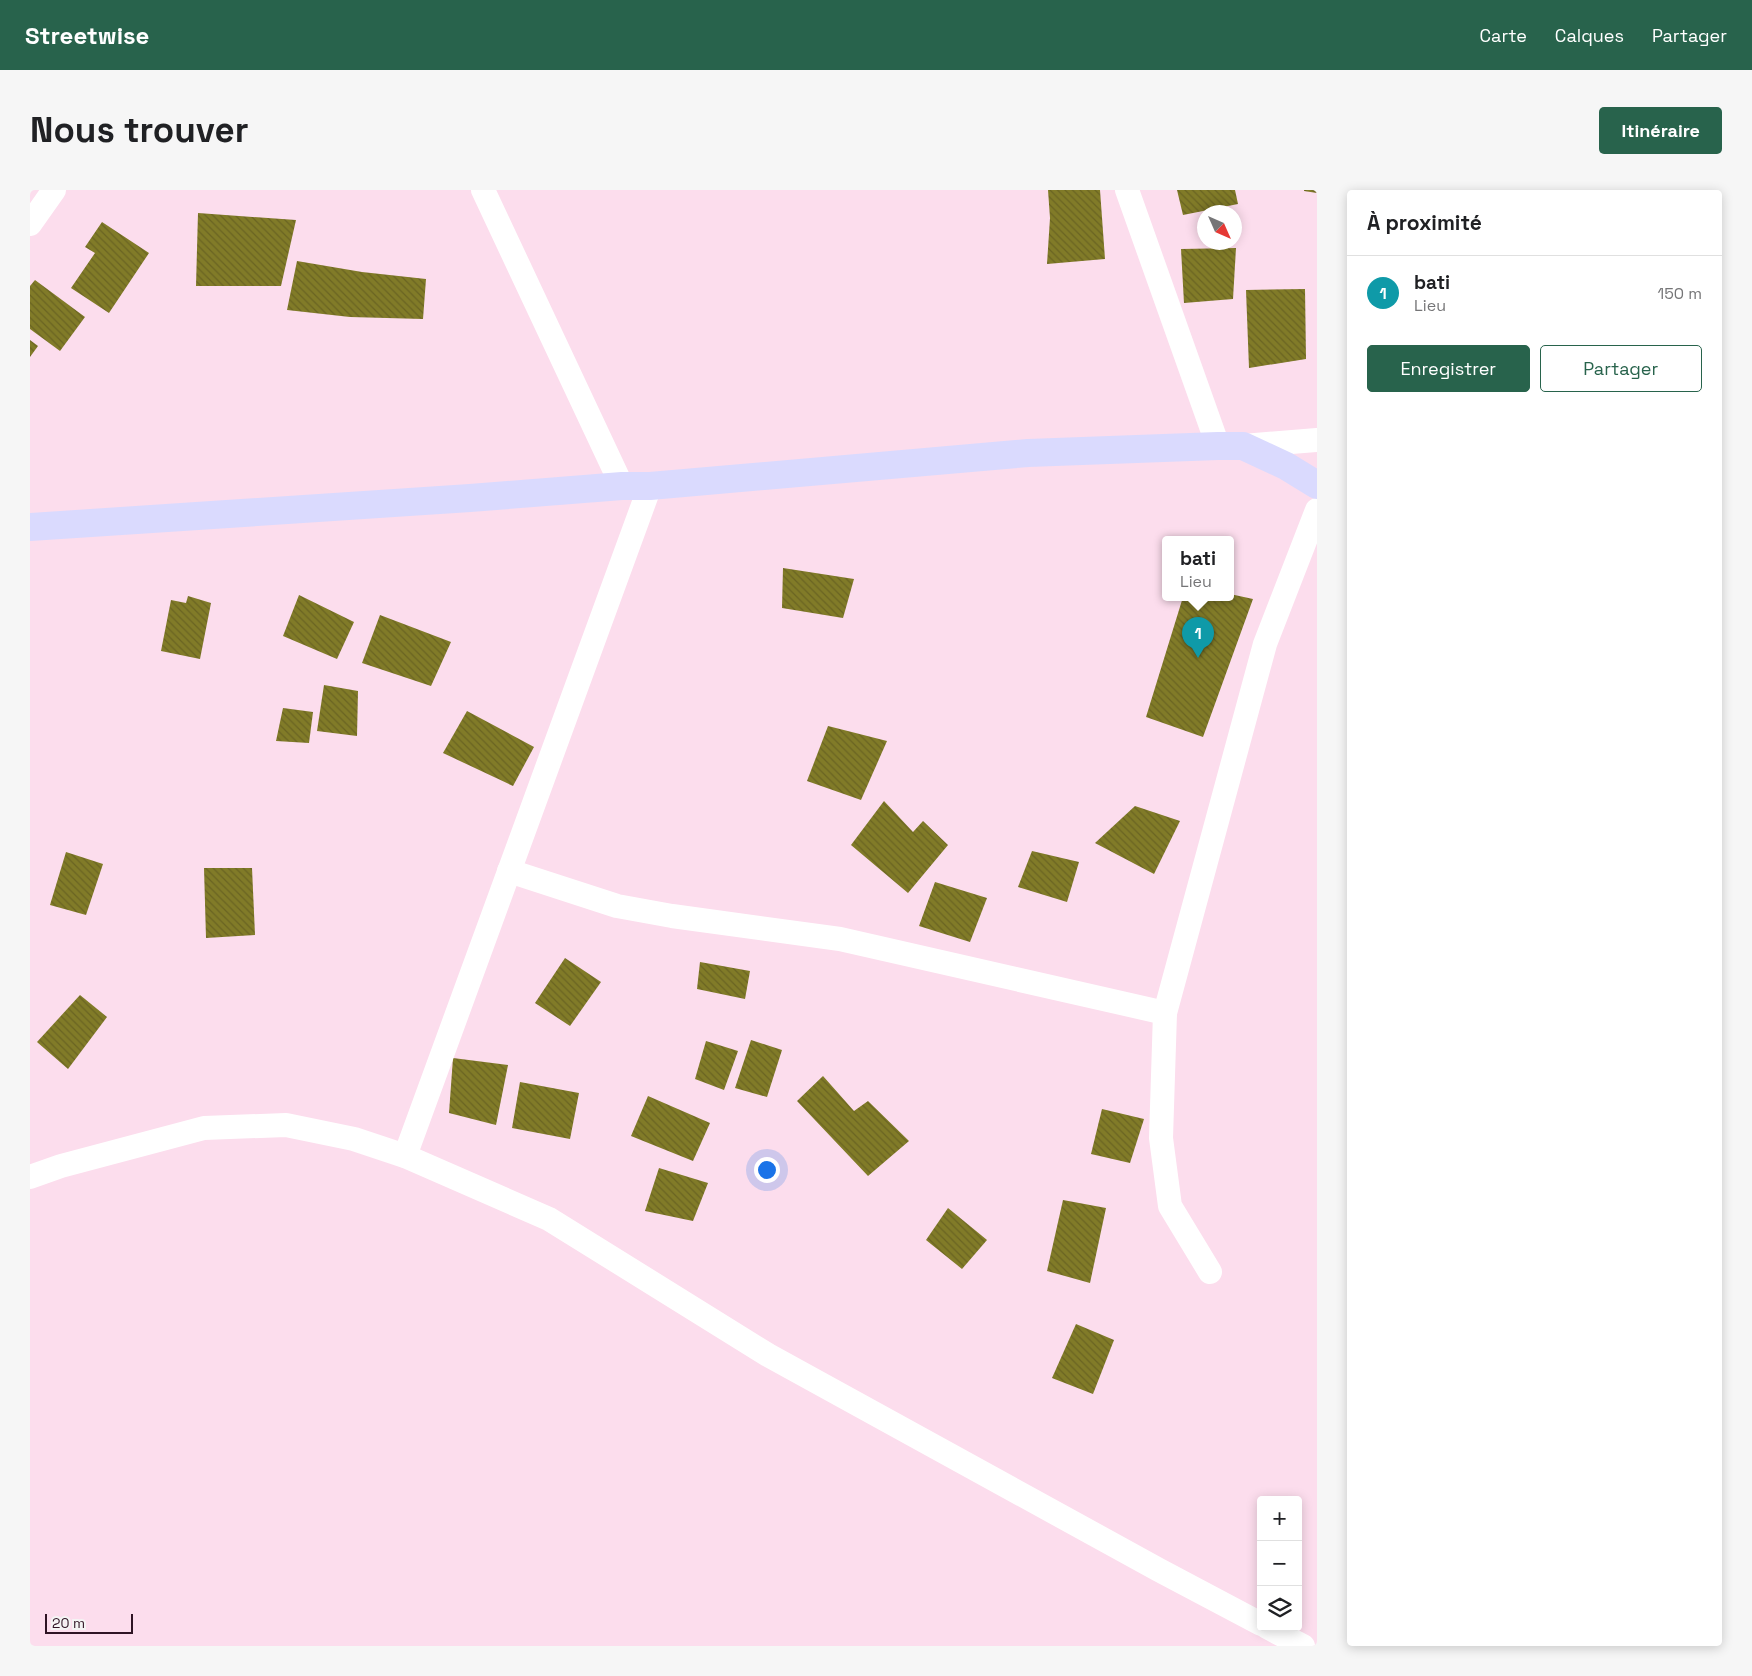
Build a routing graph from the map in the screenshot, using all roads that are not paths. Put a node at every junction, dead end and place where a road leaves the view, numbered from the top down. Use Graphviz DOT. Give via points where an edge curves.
graph roads {
  1 [pos="483,190"];
  2 [pos="1127,190"];
  3 [pos="1317,440"];
  4 [pos="1230,446"];
  5 [pos="1317,484"];
  6 [pos="622,486"];
  7 [pos="650,486"];
  8 [pos="1317,510"];
  9 [pos="30,527"];
  10 [pos="509,872"];
  11 [pos="1165,1013"];
  12 [pos="405,1156"];
  13 [pos="30,1177"];
  14 [pos="1210,1272"];
  15 [pos="1257,1622"];
  16 [pos="1275,1631"];
  17 [pos="1303,1646"];
  1 -- 6 [label="street"];
  2 -- 4 [label="street"];
  3 -- 4 [label="street"];
  4 -- 5 [label="highway" via="1286,466"];
  4 -- 7 [label="highway" via="1028,453"];
  6 -- 7 [label="highway"];
  6 -- 9 [label="highway"];
  7 -- 10 [label="street"];
  8 -- 11 [label="street" via="1265,644"];
  10 -- 11 [label="street" via="617,906 840,939"];
  10 -- 12 [label="street"];
  11 -- 14 [label="street" via="1161,1138 1170,1206"];
  12 -- 13 [label="street" via="354,1139 286,1124 204,1128"];
  12 -- 15 [label="street" via="549,1219 768,1355"];
  16 -- 17 [label="street"];
}
